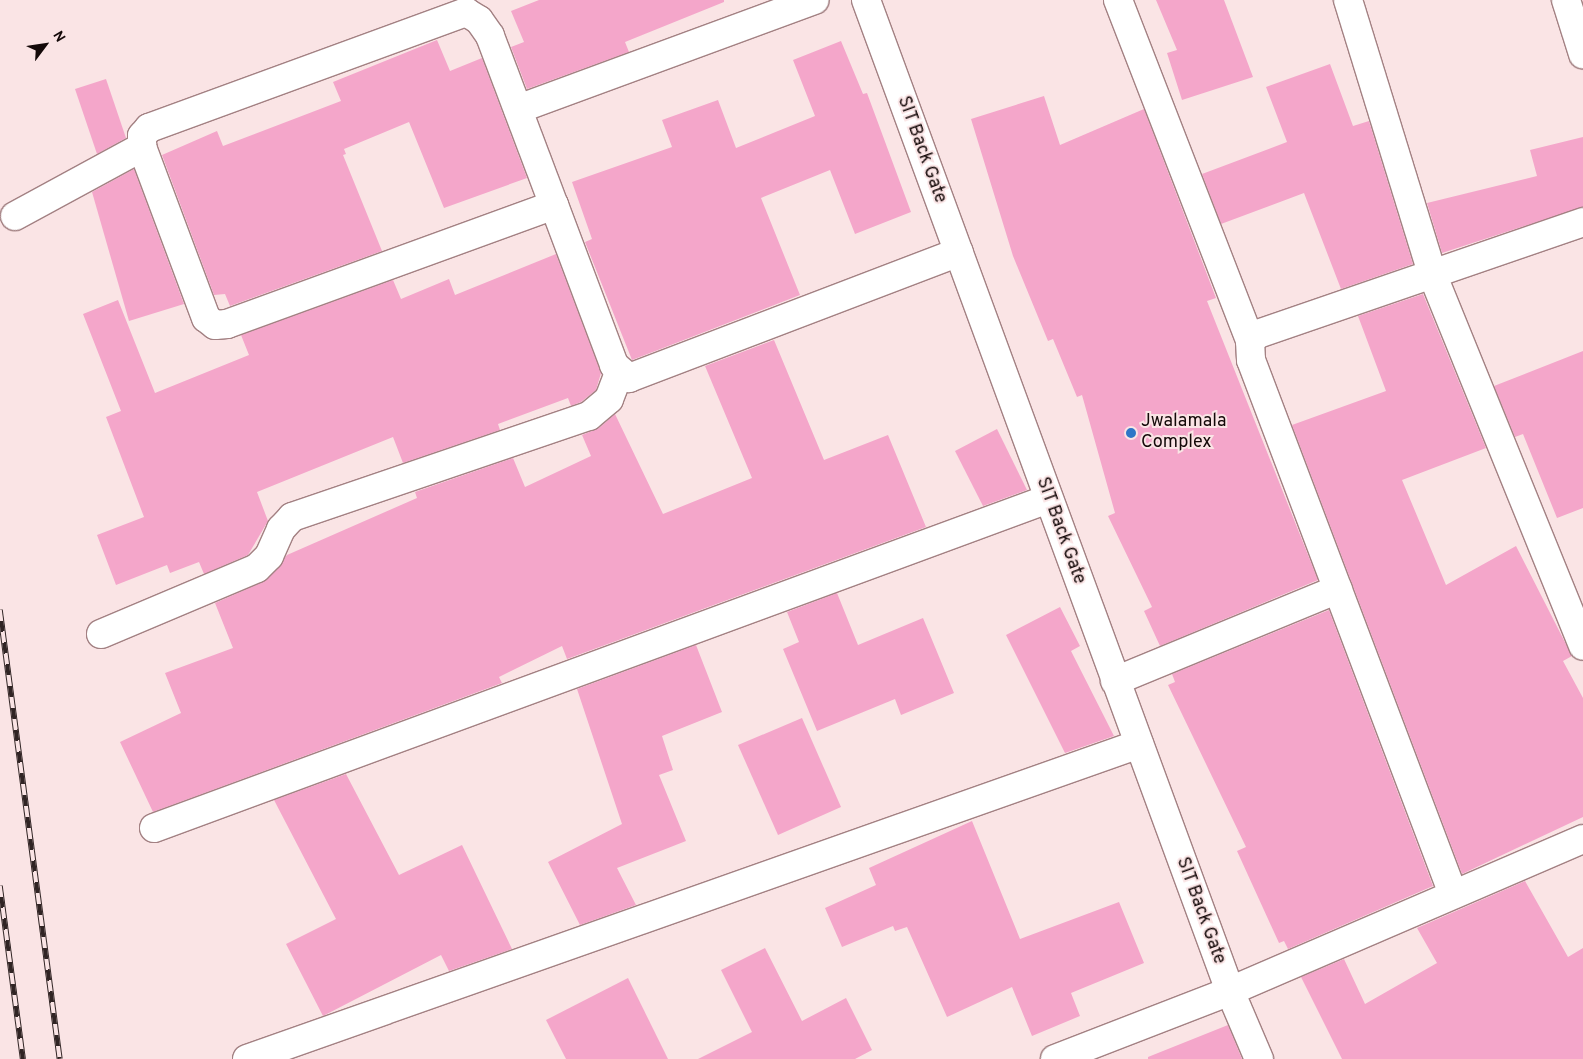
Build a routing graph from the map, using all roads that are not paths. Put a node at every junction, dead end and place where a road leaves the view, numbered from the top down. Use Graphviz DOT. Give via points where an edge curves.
graph roads {
  1 [pos="815,0"];
  2 [pos="866,0"];
  3 [pos="1118,0"];
  4 [pos="1348,0"];
  5 [pos="1573,12"];
  6 [pos="1583,54"];
  7 [pos="518,109"];
  8 [pos="142,147"];
  9 [pos="554,205"];
  10 [pos="15,216"];
  11 [pos="1583,222"];
  12 [pos="959,252"];
  13 [pos="1433,276"];
  14 [pos="1250,341"];
  15 [pos="619,373"];
  16 [pos="1048,499"];
  17 [pos="1338,589"];
  18 [pos="101,634"];
  19 [pos="1583,646"];
  20 [pos="1115,681"];
  21 [pos="1139,744"];
  22 [pos="154,828"];
  23 [pos="1583,839"];
  24 [pos="1453,894"];
  25 [pos="1230,991"];
  26 [pos="247,1059"];
  27 [pos="1056,1059"];
  28 [pos="1259,1059"];
  1 -- 7 [label="street"];
  2 -- 12 [label="street, SIT Back Gate"];
  3 -- 14 [label="street"];
  4 -- 13 [label="street"];
  5 -- 6 [label="street"];
  7 -- 8 [label="street" via="490,36 479,20 466,12 149,128 142,136"];
  7 -- 9 [label="street"];
  8 -- 9 [label="street" via="206,318 215,324 227,324"];
  8 -- 10 [label="street"];
  9 -- 15 [label="street"];
  11 -- 13 [label="street"];
  12 -- 15 [label="street" via="629,378"];
  12 -- 16 [label="street, SIT Back Gate"];
  13 -- 14 [label="street" via="1258,334"];
  13 -- 19 [label="street"];
  14 -- 17 [label="street" via="1250,360"];
  15 -- 18 [label="street" via="609,398 589,416 292,517 281,529 269,556 257,568"];
  16 -- 20 [label="street, SIT Back Gate"];
  16 -- 22 [label="street"];
  17 -- 20 [label="street"];
  17 -- 24 [label="street"];
  20 -- 21 [label="street, SIT Back Gate"];
  21 -- 25 [label="street, SIT Back Gate"];
  21 -- 26 [label="street"];
  23 -- 24 [label="street"];
  24 -- 25 [label="street"];
  25 -- 27 [label="street"];
  25 -- 28 [label="street, SIT Back Gate"];
}
